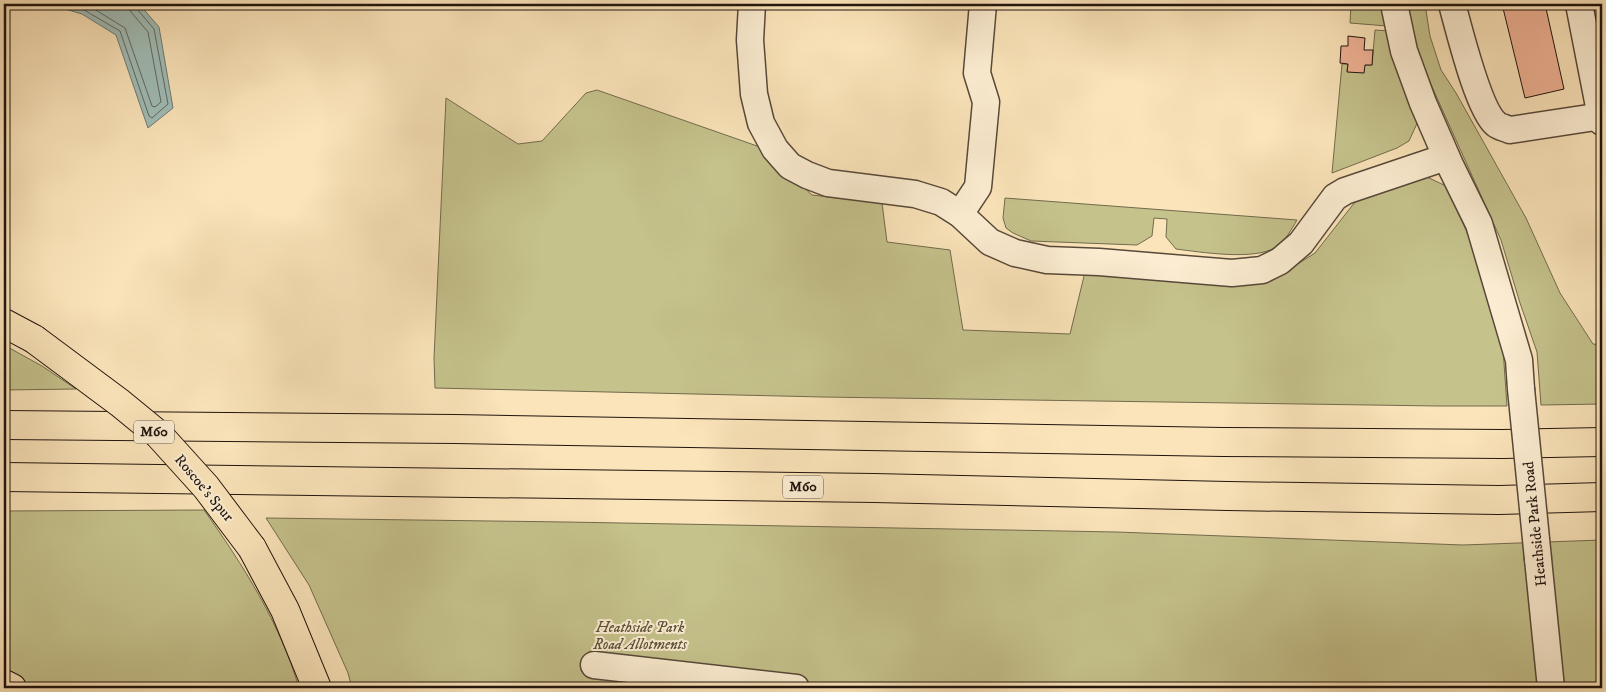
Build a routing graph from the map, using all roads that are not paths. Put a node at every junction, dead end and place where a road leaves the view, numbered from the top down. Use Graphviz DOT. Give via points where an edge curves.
graph roads {
  1 [pos="752,4"];
  2 [pos="983,4"];
  3 [pos="1394,4"];
  4 [pos="1452,4"];
  5 [pos="1579,4"];
  6 [pos="1602,118"];
  7 [pos="1446,156"];
  8 [pos="960,214"];
  9 [pos="4,323"];
  10 [pos="4,425"];
  11 [pos="1602,442"];
  12 [pos="4,477"];
  13 [pos="1602,496"];
  14 [pos="594,665"];
  15 [pos="4,684"];
  16 [pos="12,688"];
  17 [pos="317,688"];
  18 [pos="796,688"];
  19 [pos="1551,688"];
  1 -- 8 [label="street" via="750,40 754,94 761,123 775,149 790,166 828,183 915,194 941,202"];
  2 -- 8 [label="street" via="977,73 986,102 978,187"];
  3 -- 7 [label="street, Heathside Park Road" via="1404,51"];
  4 -- 6 [label="street" via="1486,112 1496,125 1510,130"];
  5 -- 6 [label="street"];
  7 -- 8 [label="street" via="1335,197 1301,244 1262,270 1232,273 1047,260 1015,253 990,242"];
  7 -- 19 [label="street, Heathside Park Road, bridge" via="1479,224 1519,360"];
  9 -- 17 [label="highway, Roscoe's Spur / M60, bridge" via="34,339 159,435 206,487 252,548 286,610"];
  10 -- 11 [label="highway, M60" via="1234,442"];
  12 -- 13 [label="highway, M60" via="1499,500"];
  14 -- 18 [label="street"];
  15 -- 16 [label="highway"];
}
